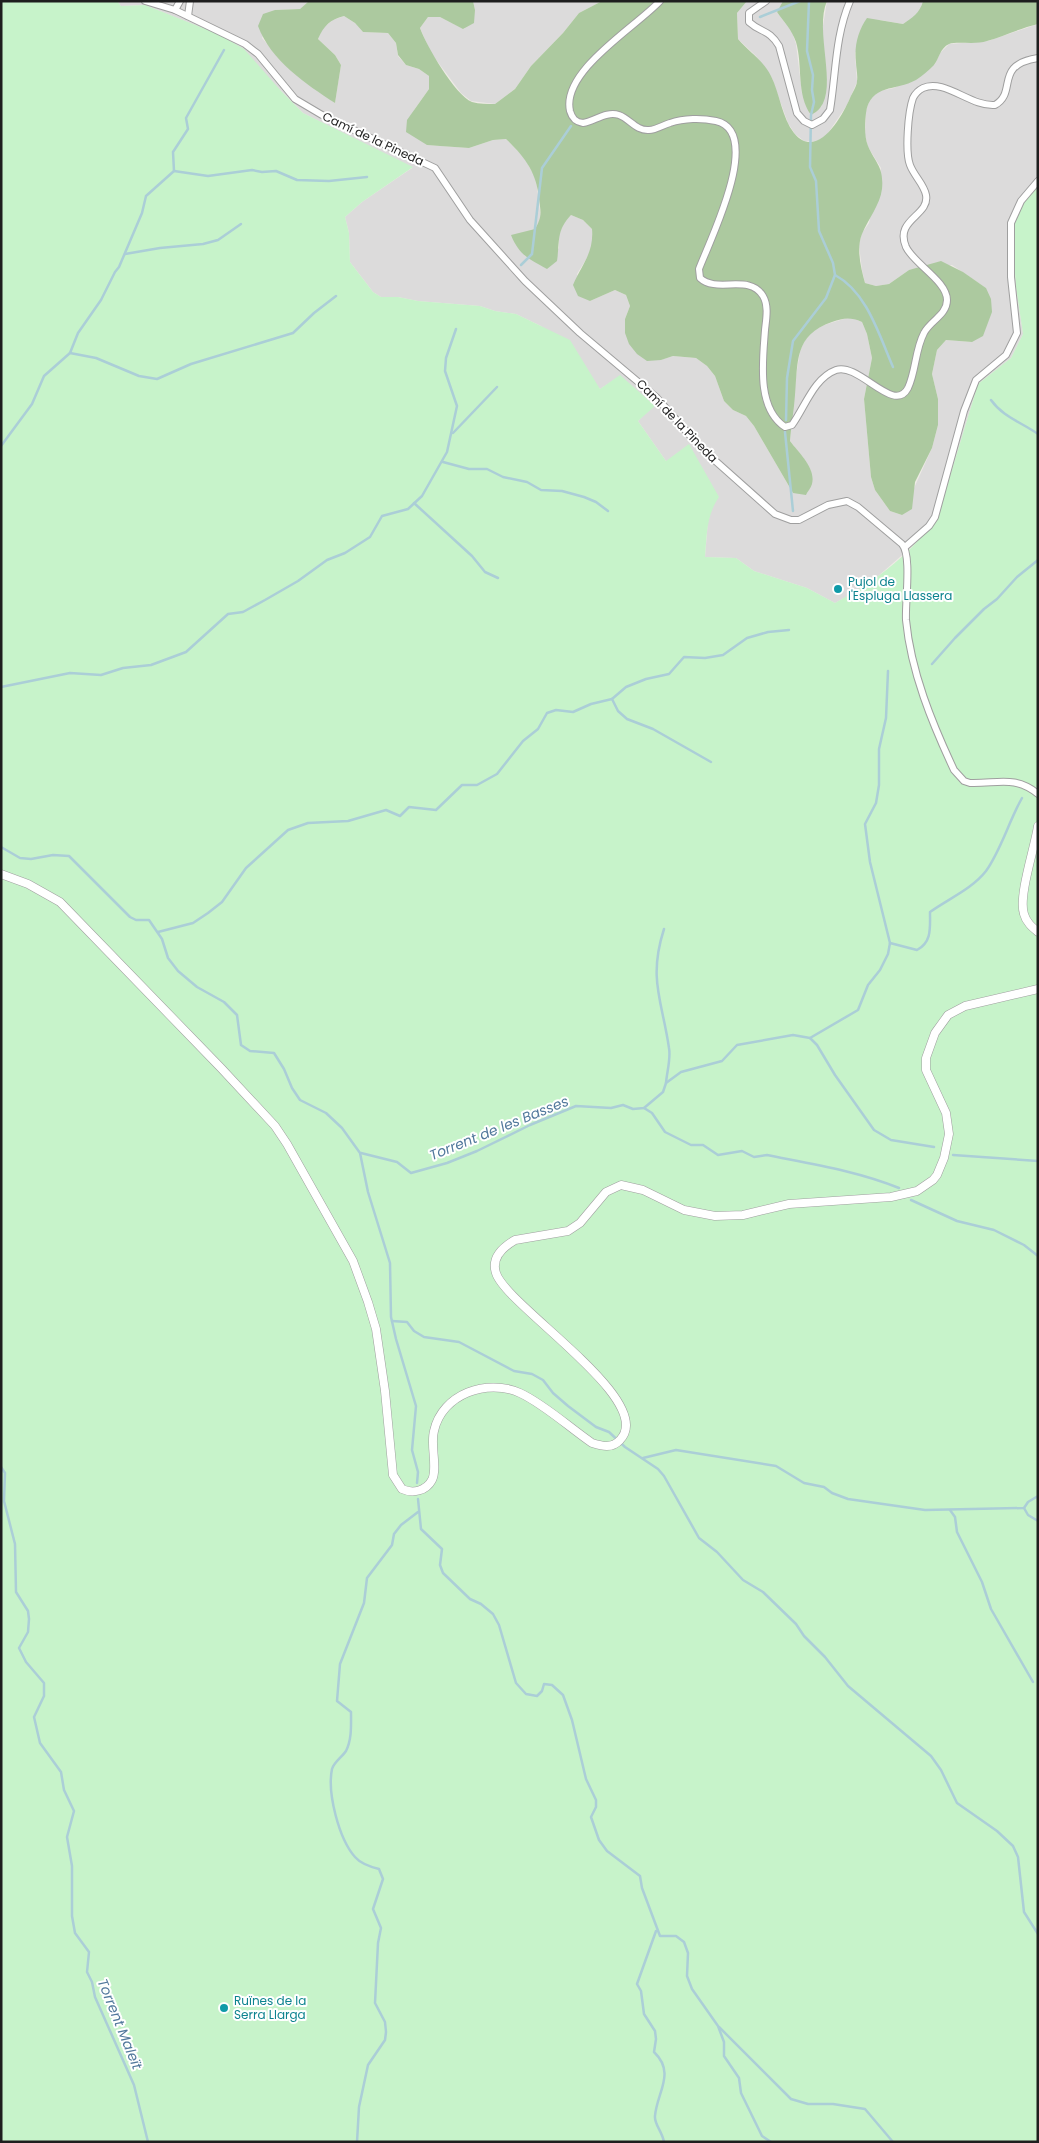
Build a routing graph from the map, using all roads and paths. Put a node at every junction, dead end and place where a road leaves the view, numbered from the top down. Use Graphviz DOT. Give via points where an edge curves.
graph roads {
  1 [pos="145,1"];
  2 [pos="180,1"];
  3 [pos="190,1"];
  4 [pos="660,1"];
  5 [pos="766,1"];
  6 [pos="850,1"];
  7 [pos="175,10"];
  8 [pos="190,17"];
  9 [pos="1038,58"];
  10 [pos="1038,181"];
  11 [pos="905,547"];
  12 [pos="1038,794"];
  13 [pos="1038,826"];
  14 [pos="1,874"];
  15 [pos="1038,932"];
  16 [pos="1038,989"];
  1 -- 7 [label="street"];
  2 -- 7 [label="street"];
  3 -- 8 [label="street"];
  4 -- 9 [label="street" via="609,44 581,75 568,98 571,115 583,123 607,114 619,115 648,131 678,121 709,120 723,124 731,132 735,151 730,191 699,274 707,282 747,285 763,296 766,311 763,382 771,410 785,427 792,425 818,383 838,370 854,372 893,396 901,396 911,380 924,334 945,309 944,290 912,256 904,238 906,226 927,198 911,169 906,152 912,102 916,94 927,86 939,86 978,103 995,105 1003,96 1014,66"];
  5 -- 6 [label="street" via="749,13 749,22 770,34 779,46 797,113 812,125 830,110 843,20"];
  7 -- 8 [label="street"];
  8 -- 11 [label="street, Camí de la Pineda" via="252,49 290,95 309,108 435,168 470,220 525,280 580,333 656,397 702,449 770,511 782,518 799,520 828,505 847,501"];
  10 -- 11 [label="street" via="1021,201 1011,223 1011,277 1018,333 1006,354 976,380 964,411 936,517"];
  11 -- 12 [label="street" via="908,560 906,620 916,673 954,770 970,783 1011,781"];
  13 -- 15 [label="street" via="1023,910 1027,922"];
  14 -- 16 [label="street" via="28,884 60,902 233,1080 287,1144 353,1261 368,1302 378,1338 394,1475 402,1489 411,1491 424,1488 432,1480 432,1444 438,1418 458,1397 472,1390 502,1388 518,1392 592,1444 609,1447 625,1434 627,1422 620,1406 596,1375 513,1296 496,1275 496,1258 508,1244 568,1231 580,1223 606,1192 622,1185 643,1190 684,1210 716,1216 743,1216 789,1204 891,1197 917,1191 937,1175 949,1134 946,1113 926,1070 926,1058 935,1033 948,1016 965,1006"];
}
